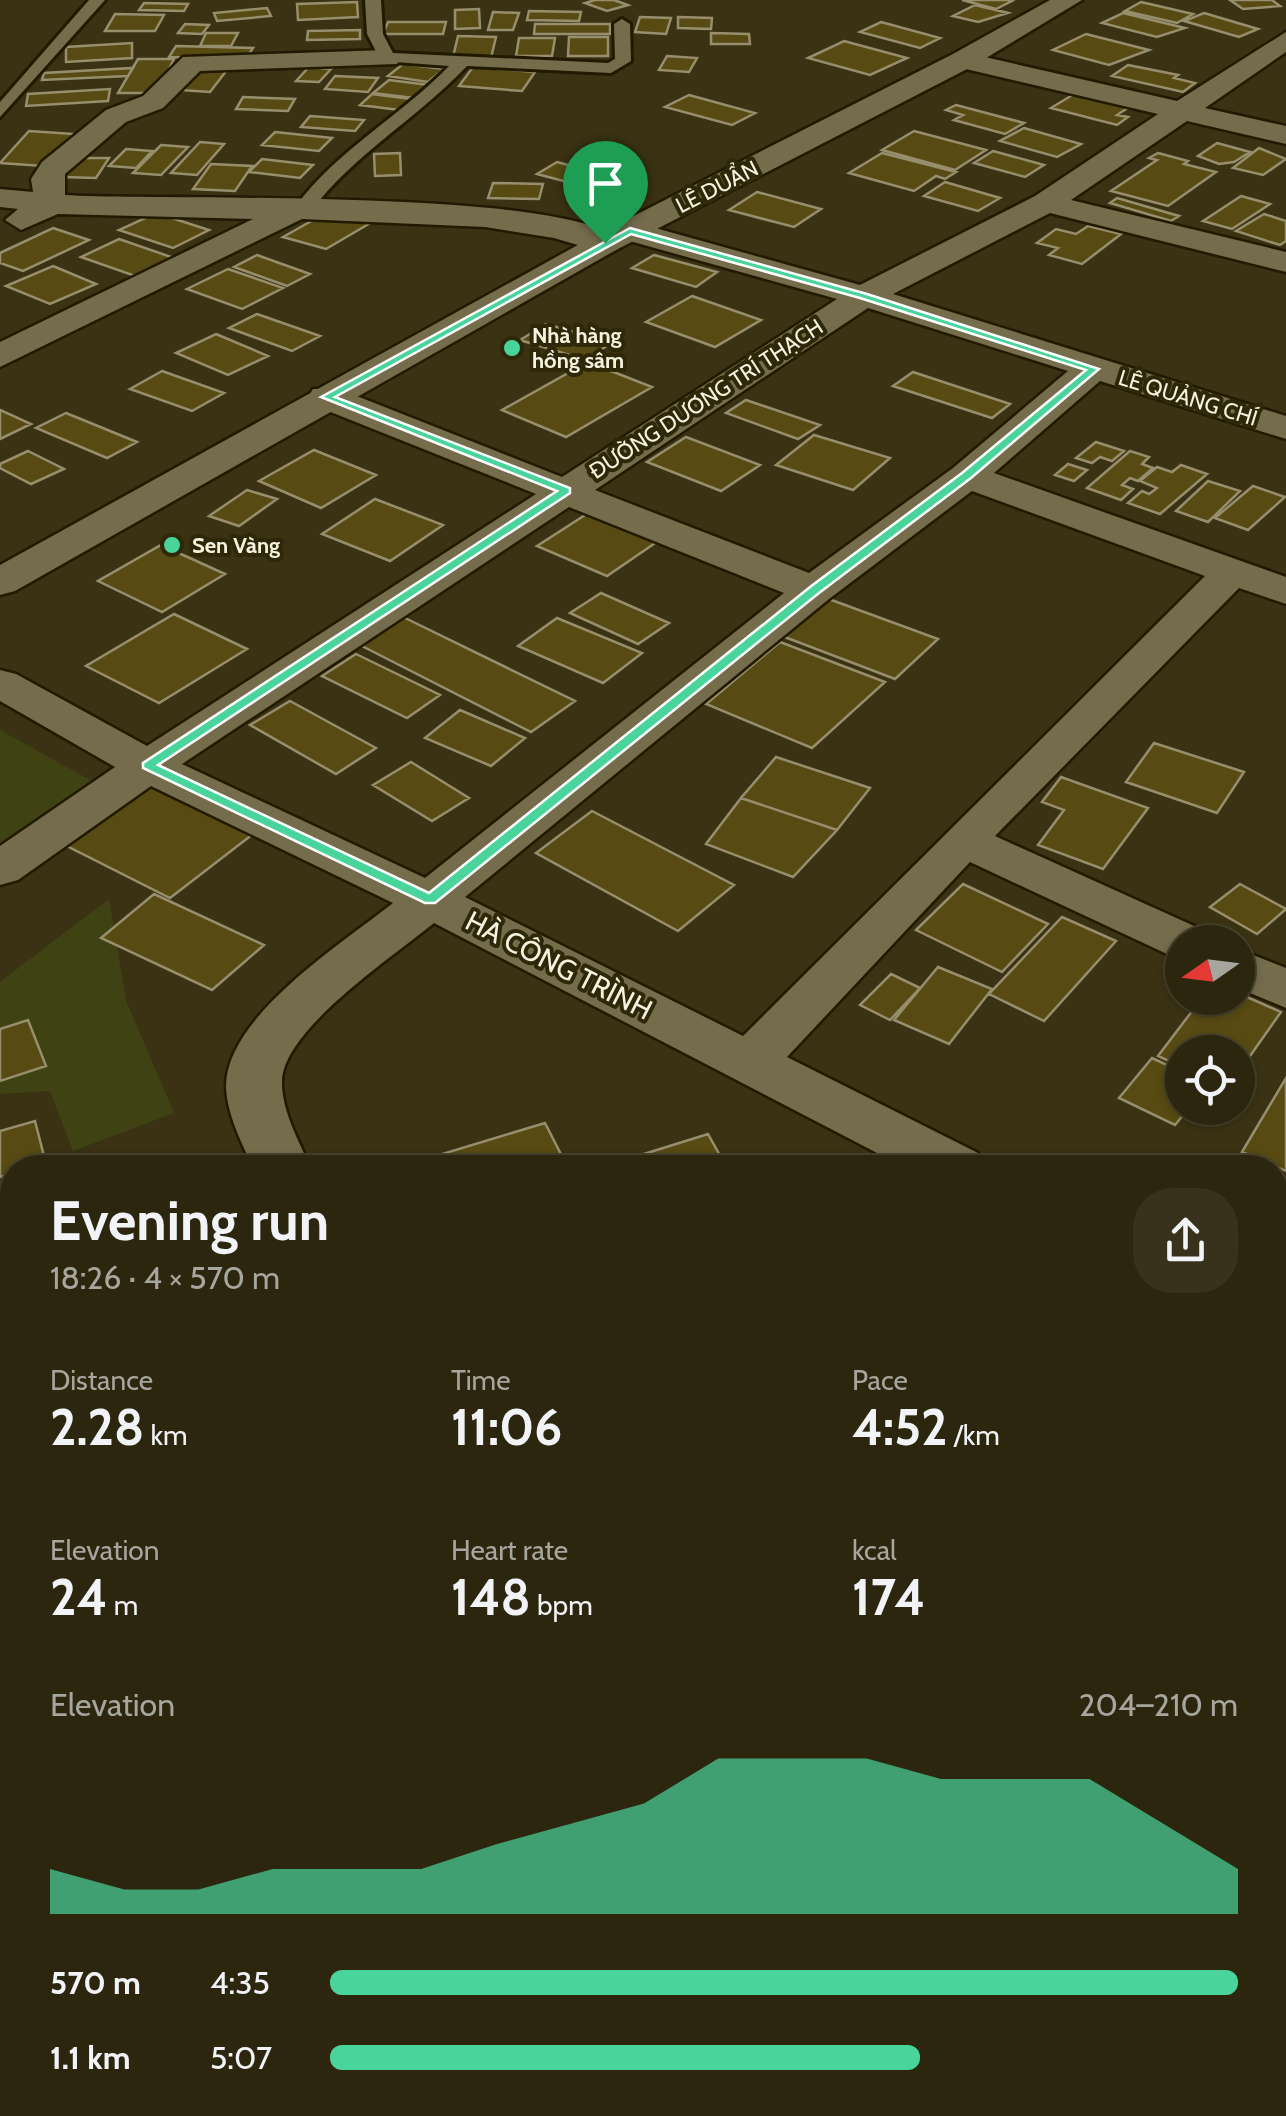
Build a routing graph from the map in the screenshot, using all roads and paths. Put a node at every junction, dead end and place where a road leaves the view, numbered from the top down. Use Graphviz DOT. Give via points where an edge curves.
graph roads {
  1 [pos="97,0"];
  2 [pos="373,0"];
  3 [pos="1070,0"];
  4 [pos="622,24"];
  5 [pos="1286,40"];
  6 [pos="387,58"];
  7 [pos="963,60"];
  8 [pos="461,63"];
  9 [pos="1181,111"];
  10 [pos="0,112"];
  11 [pos="1286,135"];
  12 [pos="0,198"];
  13 [pos="1046,203"];
  14 [pos="51,206"];
  15 [pos="305,206"];
  16 [pos="0,230"];
  17 [pos="618,237"];
  18 [pos="1286,262"];
  19 [pos="864,296"];
  20 [pos="0,356"];
  21 [pos="1093,369"];
  22 [pos="326,397"];
  23 [pos="1286,428"];
  24 [pos="966,476"];
  25 [pos="566,490"];
  26 [pos="1230,574"];
  27 [pos="0,582"];
  28 [pos="814,590"];
  29 [pos="1286,591"];
  30 [pos="0,683"];
  31 [pos="148,766"];
  32 [pos="963,840"];
  33 [pos="0,869"];
  34 [pos="430,900"];
  35 [pos="1165,933"];
  36 [pos="1255,975"];
  37 [pos="1286,990"];
  38 [pos="752,1061"];
  39 [pos="277,1155"];
  40 [pos="932,1155"];
  1 -- 10 [label="lane"];
  2 -- 6 [label="lane" via="376,34"];
  3 -- 7 [label="street, LÊ DUẨN"];
  4 -- 8 [label="lane" via="622,62 611,68"];
  5 -- 9 [label="street, ĐƯỜNG DƯƠNG TRÍ THẠCH"];
  6 -- 8 [label="lane"];
  6 -- 14 [label="street" via="193,63 153,102 116,116 53,168 46,178"];
  7 -- 9 [label="street"];
  7 -- 17 [label="street, LÊ DUẨN"];
  8 -- 15 [label="lane" via="424,103 326,179"];
  9 -- 11 [label="street"];
  9 -- 13 [label="street, ĐƯỜNG DƯƠNG TRÍ THẠCH"];
  12 -- 14 [label="street, LÊ QUẢNG CHÍ"];
  13 -- 18 [label="street"];
  13 -- 19 [label="street, ĐƯỜNG DƯƠNG TRÍ THẠCH"];
  14 -- 15 [label="street, LÊ QUẢNG CHÍ"];
  14 -- 16 [label="street"];
  15 -- 17 [label="street, LÊ QUẢNG CHÍ" via="521,219"];
  15 -- 20 [label="street"];
  17 -- 19 [label="street, LÊ QUẢNG CHÍ"];
  17 -- 22 [label="street, LÊ DUẨN"];
  19 -- 21 [label="street, LÊ QUẢNG CHÍ"];
  19 -- 25 [label="street, ĐƯỜNG DƯƠNG TRÍ THẠCH"];
  21 -- 23 [label="street, LÊ QUẢNG CHÍ"];
  21 -- 24 [label="street"];
  22 -- 25 [label="street"];
  22 -- 27 [label="street, LÊ DUẨN"];
  24 -- 26 [label="street"];
  24 -- 28 [label="street"];
  25 -- 28 [label="street"];
  25 -- 31 [label="street, ĐƯỜNG DƯƠNG TRÍ THẠCH"];
  26 -- 29 [label="street"];
  26 -- 32 [label="street"];
  28 -- 34 [label="street"];
  30 -- 31 [label="street, HÀ CÔNG TRÌNH"];
  31 -- 33 [label="street, ĐƯỜNG DƯƠNG TRÍ THẠCH"];
  31 -- 34 [label="street, HÀ CÔNG TRÌNH"];
  32 -- 35 [label="street"];
  32 -- 38 [label="street"];
  34 -- 38 [label="street, HÀ CÔNG TRÌNH"];
  34 -- 39 [label="street" via="284,1022 260,1057 254,1083"];
  36 -- 37 [label="street"];
  38 -- 40 [label="street, HÀ CÔNG TRÌNH"];
}
